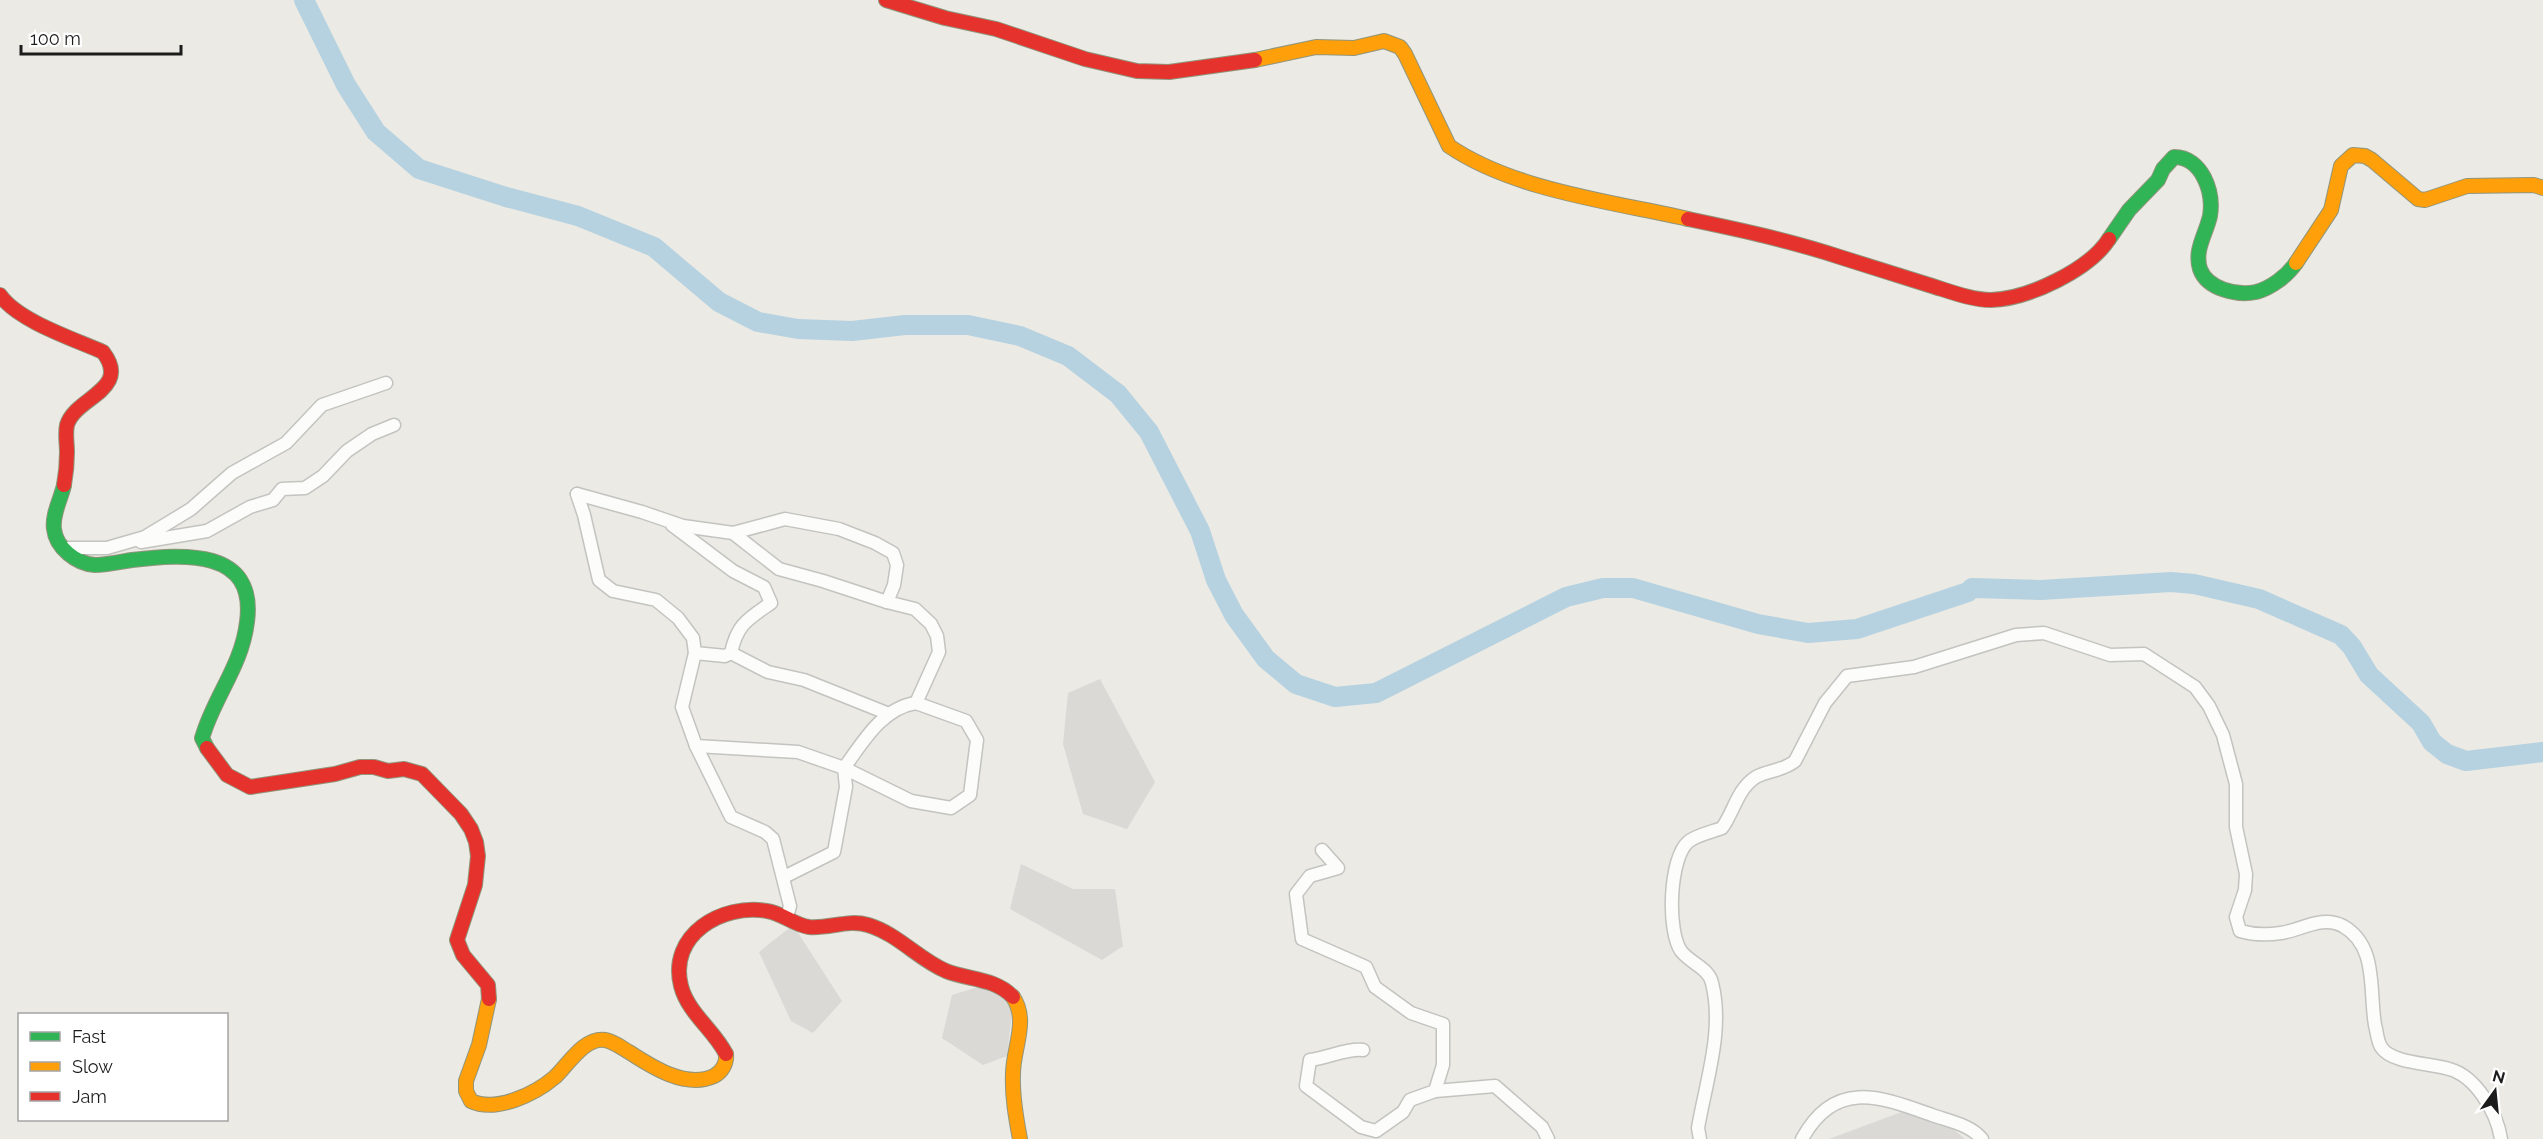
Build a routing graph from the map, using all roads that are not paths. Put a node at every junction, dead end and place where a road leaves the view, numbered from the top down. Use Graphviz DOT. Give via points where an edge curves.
graph roads {
  1 [pos="886,0"];
  2 [pos="2543,188"];
  3 [pos="0,295"];
  4 [pos="386,383"];
  5 [pos="394,425"];
  6 [pos="663,519"];
  7 [pos="733,533"];
  8 [pos="63,548"];
  9 [pos="107,548"];
  10 [pos="887,602"];
  11 [pos="695,653"];
  12 [pos="731,653"];
  13 [pos="916,703"];
  14 [pos="888,714"];
  15 [pos="696,746"];
  16 [pos="844,768"];
  17 [pos="1322,850"];
  18 [pos="784,877"];
  19 [pos="787,917"];
  20 [pos="1363,1050"];
  21 [pos="1435,1091"];
  22 [pos="1020,1139"];
  23 [pos="1548,1139"];
  24 [pos="1700,1139"];
  25 [pos="1802,1139"];
  26 [pos="1982,1139"];
  27 [pos="2501,1139"];
  1 -- 2 [label="street" via="1137,71 1190,70 1316,47 1354,48 1384,41 1400,47 1405,54 1449,146 1461,156 1555,189 1794,242 1957,294 1988,300 2010,299 2044,286 2089,261 2102,250 2129,210 2174,157 2196,166 2206,180 2210,215 2198,259 2201,272 2208,282 2235,292 2255,292 2282,280 2291,270 2331,210 2341,166 2353,155 2372,160 2418,199 2467,186 2534,184"];
  3 -- 8 [label="street" via="28,317 103,352 111,362 112,369 101,394 69,418 66,475 54,519 55,539"];
  4 -- 9 [label="street" via="322,405 286,443 232,473 191,509 145,537"];
  5 -- 9 [label="street" via="347,451 305,488 282,489 273,500 250,507 207,531"];
  6 -- 7 [label="street"];
  6 -- 11 [label="street" via="577,494 599,580 614,591 656,600 683,624 693,638"];
  6 -- 12 [label="street" via="733,571 764,587 771,603 749,618 735,635"];
  7 -- 10 [label="street" via="779,569"];
  7 -- 10 [label="street" via="785,519 839,529 875,543 896,558 894,585"];
  8 -- 9 [label="street"];
  8 -- 19 [label="street" via="80,561 95,565 181,557 217,563 239,575 248,595 248,622 234,669 202,738 234,781 250,787 360,767 412,770 422,774 464,820 472,831 478,853 474,890 457,940 458,949 490,986 477,1052 466,1082 466,1093 476,1105 494,1106 548,1082 598,1039 608,1040 662,1071 687,1079 710,1079 720,1072 727,1055 685,999 679,973 683,950 703,925 722,914 751,908"];
  10 -- 13 [label="street" via="915,609 937,636 939,652"];
  11 -- 12 [label="street"];
  11 -- 15 [label="street" via="682,707"];
  12 -- 14 [label="street" via="768,672 804,680"];
  13 -- 14 [label="street"];
  13 -- 16 [label="street" via="966,721 976,740 970,795 951,808 911,801"];
  14 -- 16 [label="street"];
  15 -- 16 [label="street" via="798,752"];
  15 -- 18 [label="street" via="731,818 773,839"];
  16 -- 18 [label="street" via="846,787 834,852"];
  17 -- 21 [label="street" via="1338,868 1310,876 1296,894 1302,939 1366,967 1375,987 1411,1013 1443,1024 1443,1065"];
  18 -- 19 [label="street" via="790,906"];
  19 -- 22 [label="street" via="808,927 853,923 869,926 946,970 985,980 1006,991 1022,1017 1012,1081"];
  20 -- 21 [label="street" via="1310,1060 1306,1086 1361,1127 1377,1131 1403,1112 1410,1100"];
  21 -- 23 [label="street" via="1495,1086 1542,1127"];
  24 -- 27 [label="street" via="1698,1128 1715,1040 1714,1001 1708,973 1681,951 1674,935 1673,897 1683,848 1690,840 1722,828 1748,783 1795,761 1825,703 1847,676 1914,667 2030,633 2061,637 2110,655 2144,654 2194,687 2209,706 2223,735 2236,784 2236,827 2246,874 2236,917 2240,931 2280,933 2318,922 2349,930 2365,946 2369,958 2371,1001 2381,1047 2398,1058 2452,1069 2478,1088 2499,1127"];
  25 -- 26 [label="street" via="1833,1105 1851,1098 1874,1097 1970,1129"];
}
